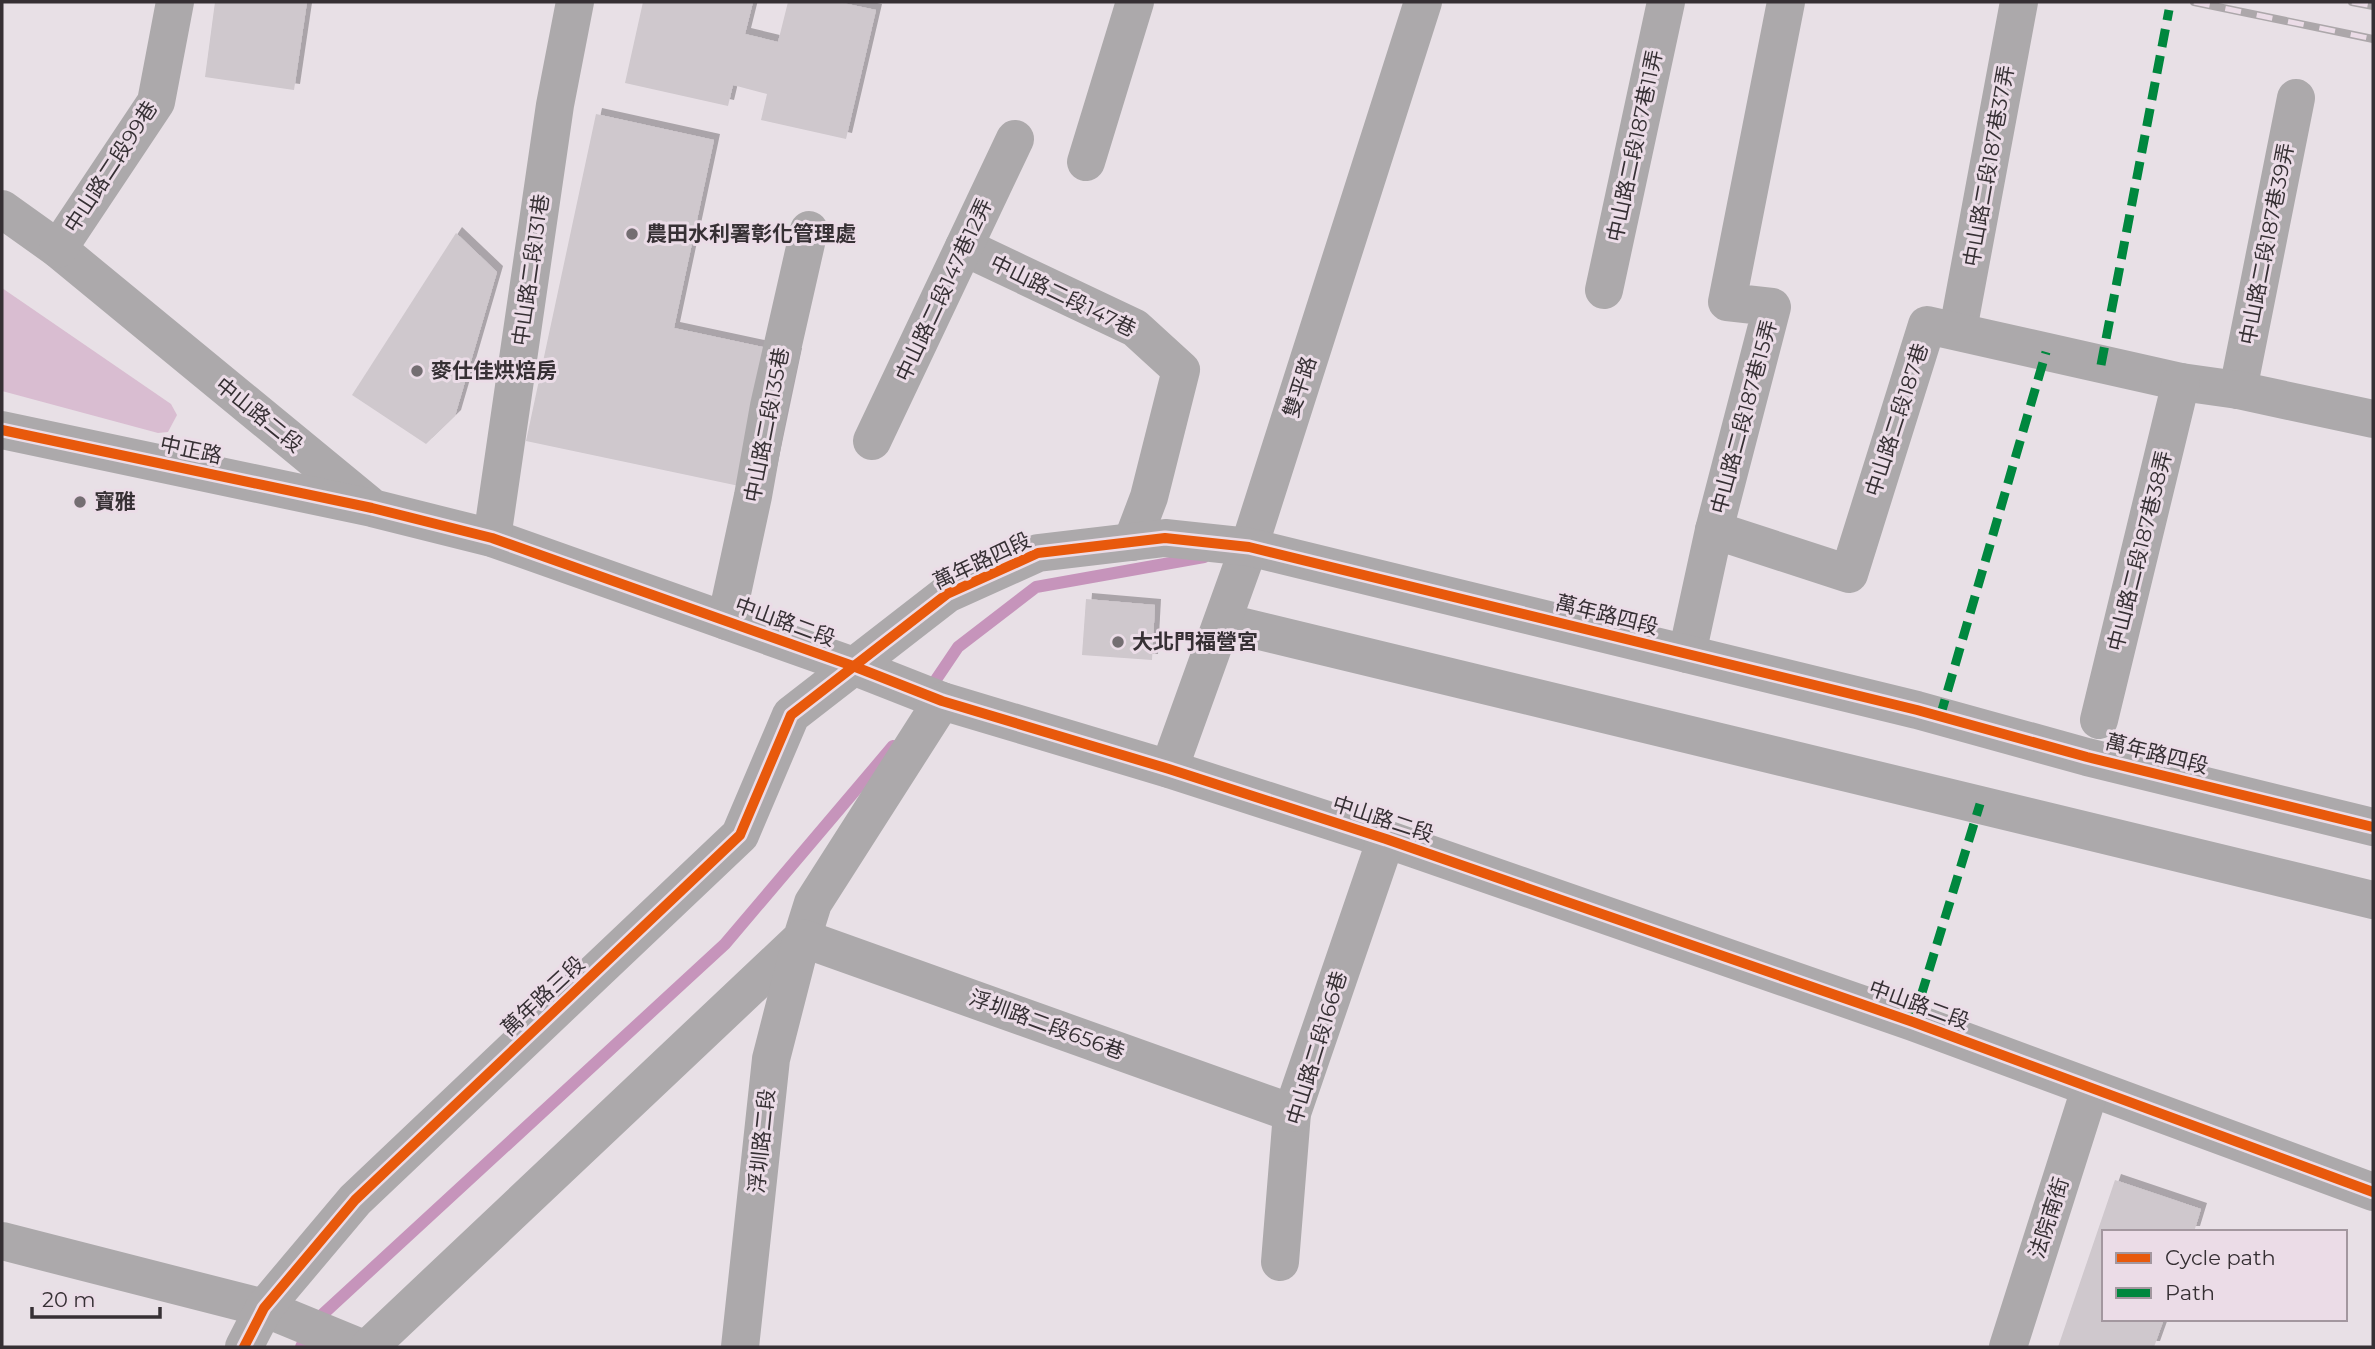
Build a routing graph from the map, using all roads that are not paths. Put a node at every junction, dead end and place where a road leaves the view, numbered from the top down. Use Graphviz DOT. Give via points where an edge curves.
graph roads {
  1 [pos="175,2"];
  2 [pos="575,2"];
  3 [pos="1135,2"];
  4 [pos="1423,2"];
  5 [pos="1666,2"];
  6 [pos="1786,2"];
  7 [pos="2019,2"];
  8 [pos="2295,98"];
  9 [pos="1015,139"];
  10 [pos="1086,162"];
  11 [pos="2,209"];
  12 [pos="809,230"];
  13 [pos="964,247"];
  14 [pos="58,249"];
  15 [pos="1604,290"];
  16 [pos="1958,330"];
  17 [pos="2181,382"];
  18 [pos="2238,390"];
  19 [pos="2373,419"];
  20 [pos="2,430"];
  21 [pos="872,441"];
  22 [pos="372,508"];
  23 [pos="1714,530"];
  24 [pos="492,538"];
  25 [pos="1132,542"];
  26 [pos="1249,547"];
  27 [pos="726,621"];
  28 [pos="1223,622"];
  29 [pos="1687,654"];
  30 [pos="853,666"];
  31 [pos="942,701"];
  32 [pos="2099,720"];
  33 [pos="1169,769"];
  34 [pos="2373,827"];
  35 [pos="1386,839"];
  36 [pos="2373,900"];
  37 [pos="802,938"];
  38 [pos="2090,1089"];
  39 [pos="1292,1113"];
  40 [pos="2373,1192"];
  41 [pos="2,1241"];
  42 [pos="1280,1262"];
  43 [pos="264,1308"];
  44 [pos="244,1347"];
  45 [pos="359,1347"];
  46 [pos="369,1347"];
  47 [pos="740,1347"];
  48 [pos="2008,1347"];
  1 -- 14 [label="street, 中山路二段99巷" via="156,102"];
  2 -- 24 [label="street, 中山路二段131巷" via="555,105"];
  3 -- 10 [label="street"];
  4 -- 26 [label="street, 雙平路"];
  5 -- 15 [label="street, 中山路二段187巷11弄"];
  6 -- 23 [label="street, 中山路二段187巷15弄" via="1727,302 1772,307"];
  7 -- 16 [label="street, 中山路二段187巷37弄"];
  8 -- 18 [label="street, 中山路二段187巷39弄"];
  9 -- 13 [label="street, 中山路二段147巷12弄"];
  11 -- 14 [label="street, 中山路二段"];
  12 -- 27 [label="street, 中山路二段135巷"];
  13 -- 21 [label="street, 中山路二段147巷12弄"];
  13 -- 25 [label="street, 中山路二段147巷" via="1135,328 1181,370 1149,497"];
  14 -- 22 [label="street, 中山路二段"];
  16 -- 17 [label="street, 中山路二段187巷"];
  16 -- 23 [label="street, 中山路二段187巷" via="1927,325 1849,574"];
  17 -- 18 [label="street, 中山路二段187巷"];
  17 -- 32 [label="street, 中山路二段187巷38弄"];
  18 -- 19 [label="street, 中山路二段187巷"];
  20 -- 22 [label="street, 中正路"];
  22 -- 24 [label="street, 中山路二段"];
  23 -- 29 [label="street"];
  24 -- 27 [label="street, 中山路二段"];
  25 -- 26 [label="street, 萬年路四段" via="1165,538"];
  25 -- 30 [label="street, 萬年路四段" via="1038,553 947,594"];
  26 -- 28 [label="street, 雙平路"];
  26 -- 29 [label="street, 萬年路四段"];
  27 -- 30 [label="street, 中山路二段"];
  28 -- 33 [label="street, 雙平路"];
  28 -- 36 [label="street"];
  29 -- 34 [label="street, 萬年路四段"];
  30 -- 31 [label="street, 中山路二段"];
  30 -- 43 [label="street, 萬年路三段" via="792,715 740,835 355,1200"];
  31 -- 33 [label="street, 中山路二段"];
  31 -- 37 [label="street" via="813,903"];
  33 -- 35 [label="street, 中山路二段"];
  35 -- 38 [label="street, 中山路二段" via="1913,1022"];
  35 -- 39 [label="street, 中山路二段166巷"];
  37 -- 39 [label="street, 浮圳路二段656巷"];
  37 -- 46 [label="street"];
  37 -- 47 [label="street, 浮圳路二段" via="771,1059"];
  38 -- 40 [label="street, 中山路二段"];
  38 -- 48 [label="street, 法院南街"];
  39 -- 42 [label="street, 中山路二段166巷"];
  41 -- 43 [label="street"];
  43 -- 44 [label="street, 萬年路三段"];
  43 -- 45 [label="street"];
}
